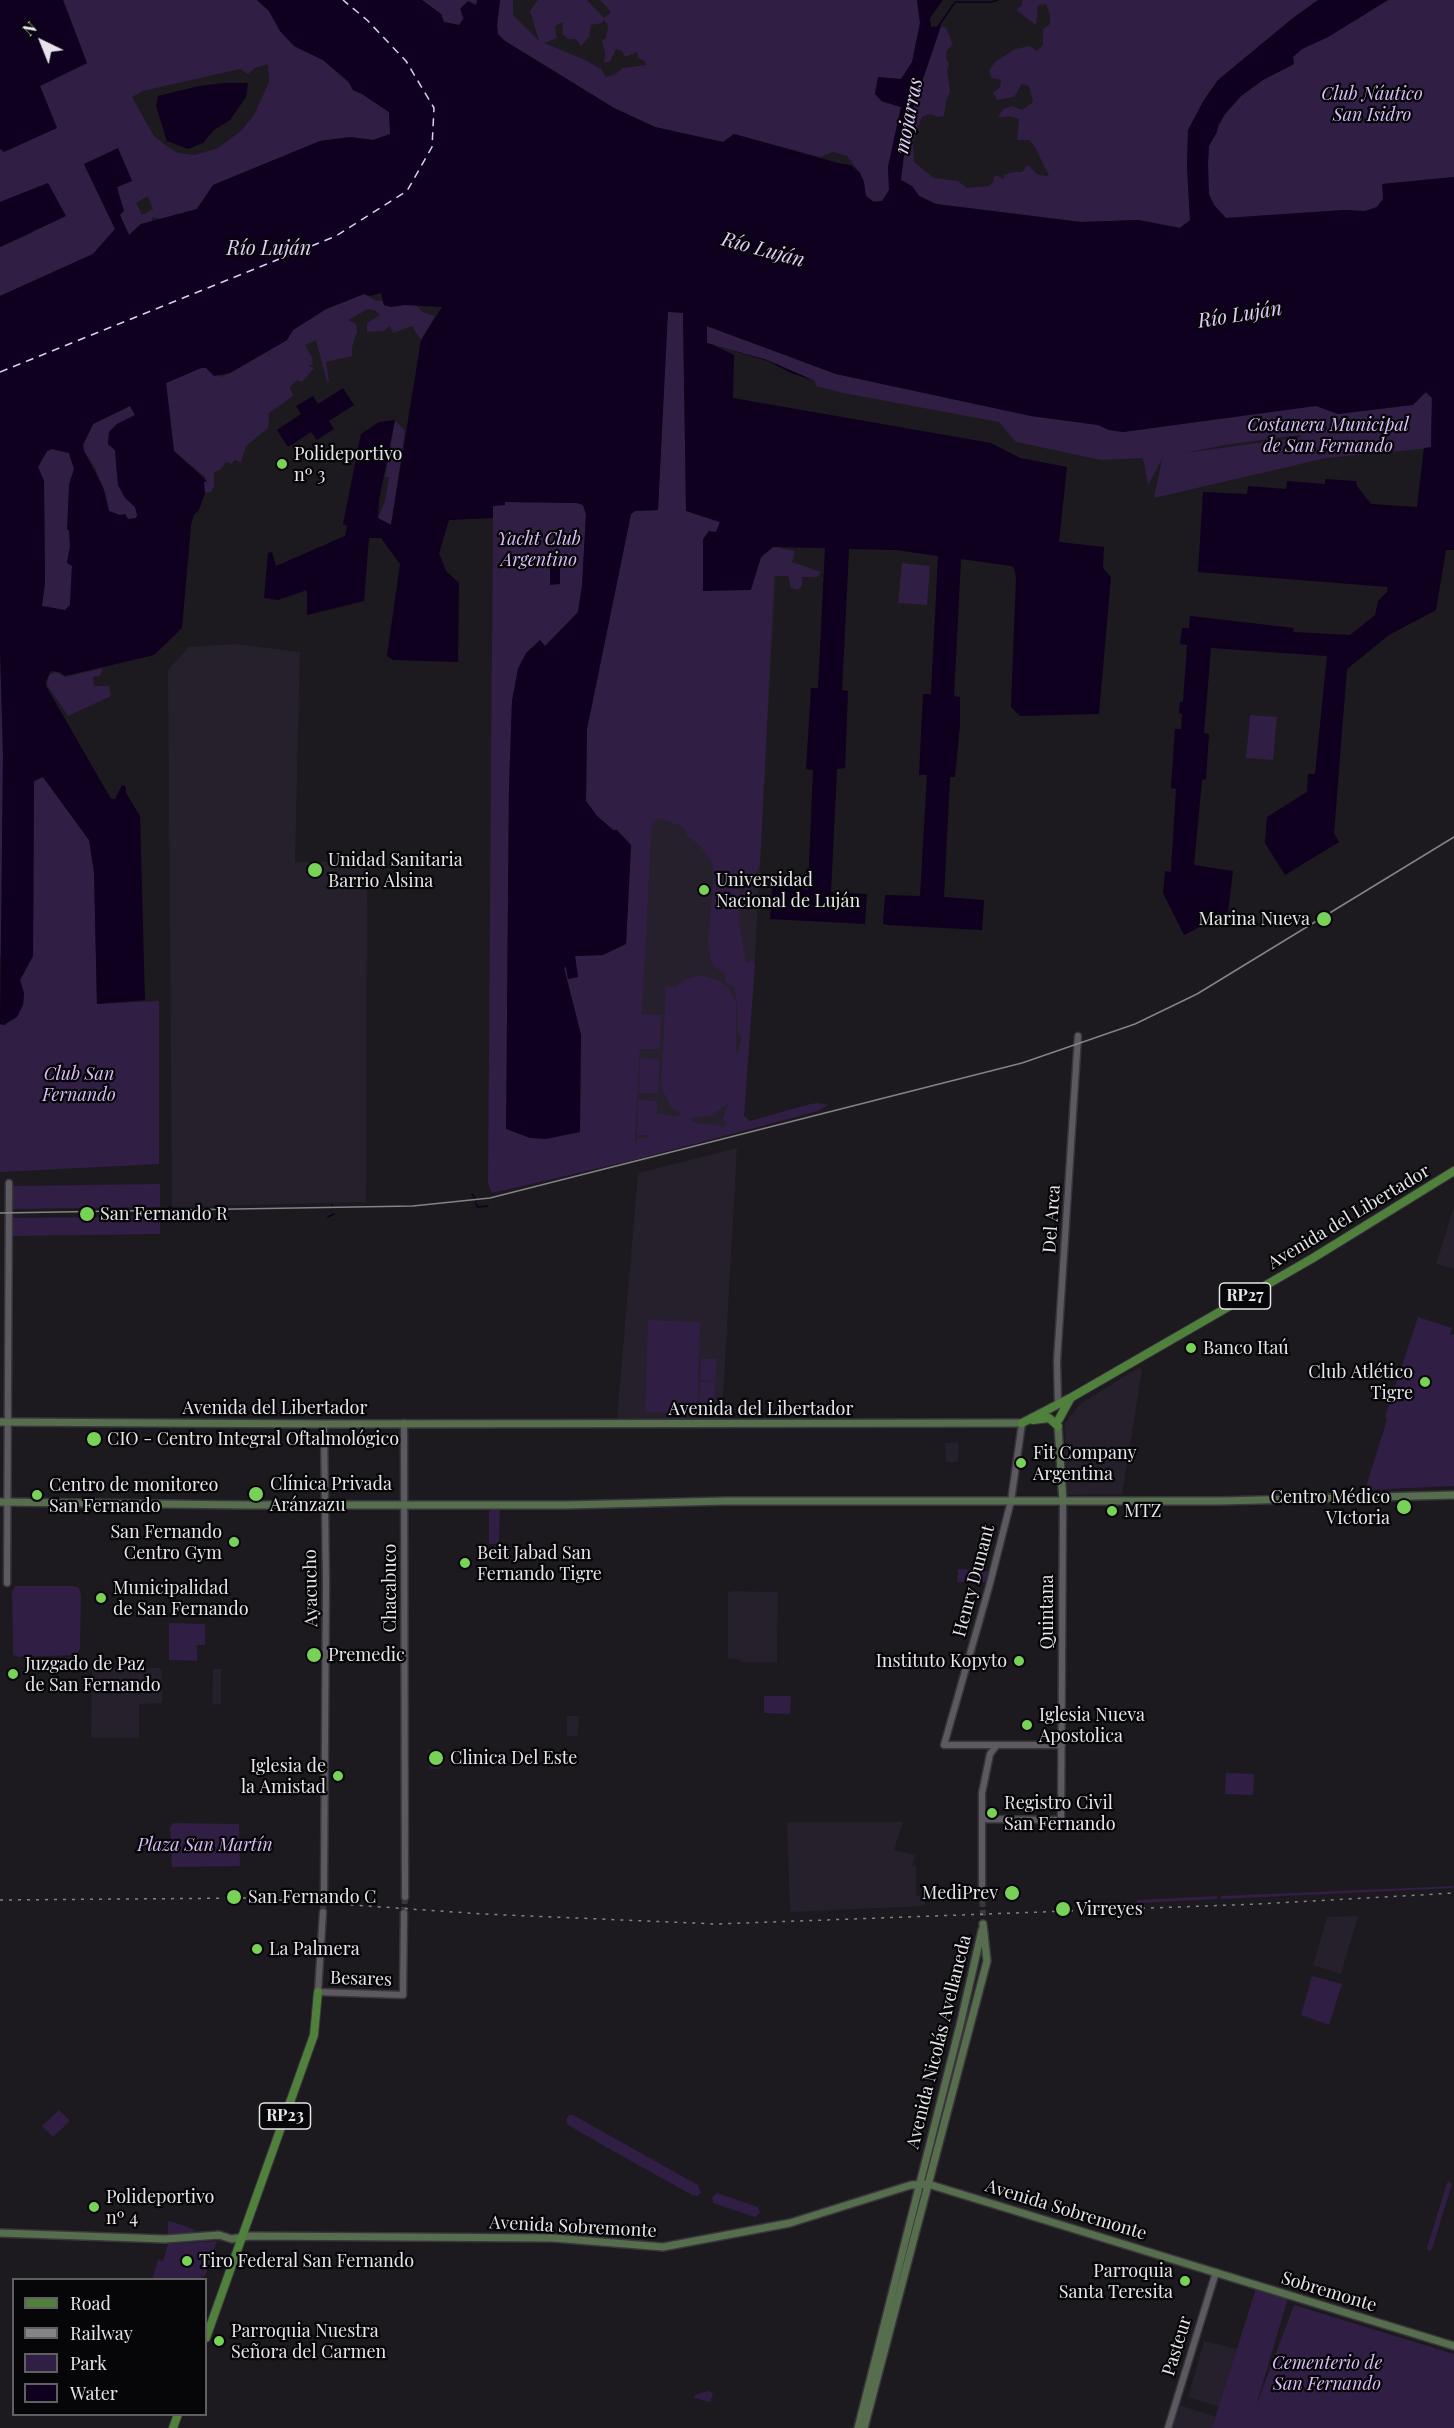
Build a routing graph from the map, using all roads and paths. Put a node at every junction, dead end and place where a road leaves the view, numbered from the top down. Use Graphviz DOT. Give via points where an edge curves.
graph roads {
  1 [pos="1078,1036"];
  2 [pos="1454,1171"];
  3 [pos="9,1183"];
  4 [pos="1072,1396"];
  5 [pos="1058,1403"];
  6 [pos="4,1422"];
  7 [pos="1059,1422"];
  8 [pos="404,1423"];
  9 [pos="1022,1423"];
  10 [pos="324,1424"];
  11 [pos="1454,1495"];
  12 [pos="1011,1501"];
  13 [pos="4,1502"];
  14 [pos="1063,1502"];
  15 [pos="324,1504"];
  16 [pos="405,1504"];
  17 [pos="7,1583"];
  18 [pos="983,1745"];
  19 [pos="998,1745"];
  20 [pos="1062,1745"];
  21 [pos="990,1754"];
  22 [pos="982,1819"];
  23 [pos="324,1891"];
  24 [pos="982,1892"];
  25 [pos="405,1897"];
  26 [pos="323,1912"];
  27 [pos="404,1913"];
  28 [pos="983,1920"];
  29 [pos="318,1992"];
  30 [pos="924,2184"];
  31 [pos="0,2233"];
  32 [pos="241,2237"];
  33 [pos="1196,2266"];
  34 [pos="1216,2272"];
  35 [pos="207,2335"];
  36 [pos="1454,2346"];
  37 [pos="858,2428"];
  38 [pos="864,2428"];
  39 [pos="1168,2428"];
  1 -- 5 [label="street, Del Arca" via="1057,1362"];
  2 -- 4 [label="main road, Avenida del Libertador / RP27" via="1313,1258"];
  3 -- 6 [label="street"];
  4 -- 5 [label="main road, Avenida del Libertador / RP27"];
  4 -- 7 [label="main road"];
  5 -- 7 [label="main road, Quintana"];
  5 -- 9 [label="main road, Avenida del Libertador / RP27"];
  6 -- 10 [label="main road, Avenida del Libertador / RP27"];
  6 -- 13 [label="street"];
  7 -- 9 [label="main road, RP27" via="1045,1418"];
  7 -- 14 [label="main road, Quintana"];
  8 -- 9 [label="main road, Avenida del Libertador / RP27"];
  8 -- 10 [label="main road, Avenida del Libertador / RP27"];
  8 -- 16 [label="street, Chacabuco"];
  9 -- 12 [label="street, Henry Dunant"];
  10 -- 15 [label="street, Ayacucho"];
  11 -- 14 [label="main road"];
  12 -- 14 [label="main road"];
  12 -- 16 [label="main road"];
  12 -- 18 [label="street, Henry Dunant" via="944,1745"];
  13 -- 15 [label="main road"];
  13 -- 17 [label="street"];
  14 -- 20 [label="street, Quintana"];
  15 -- 16 [label="main road"];
  15 -- 23 [label="street, Ayacucho"];
  16 -- 25 [label="street, Chacabuco"];
  18 -- 19 [label="street"];
  18 -- 21 [label="street"];
  19 -- 20 [label="street"];
  19 -- 21 [label="street"];
  20 -- 22 [label="street, Quintana" via="1061,1820"];
  21 -- 22 [label="street"];
  22 -- 24 [label="street"];
  26 -- 29 [label="street, RP23"];
  27 -- 29 [label="street, Besares" via="403,1995"];
  28 -- 30 [label="main road, Avenida Nicolás Avellaneda" via="987,1961"];
  29 -- 32 [label="main road, RP23" via="314,2035"];
  30 -- 32 [label="main road, Avenida Sobremonte" via="790,2223 663,2247 554,2238"];
  30 -- 33 [label="main road, Avenida Sobremonte"];
  30 -- 37 [label="main road, Avenida Nicolás Avellaneda"];
  30 -- 38 [label="main road, Avenida Nicolás Avellaneda"];
  31 -- 32 [label="main road, Avenida Sobremonte" via="165,2239"];
  32 -- 35 [label="main road, RP23"];
  33 -- 34 [label="main road, Sobremonte"];
  34 -- 36 [label="main road, Sobremonte"];
  34 -- 39 [label="street, Pasteur"];
}
